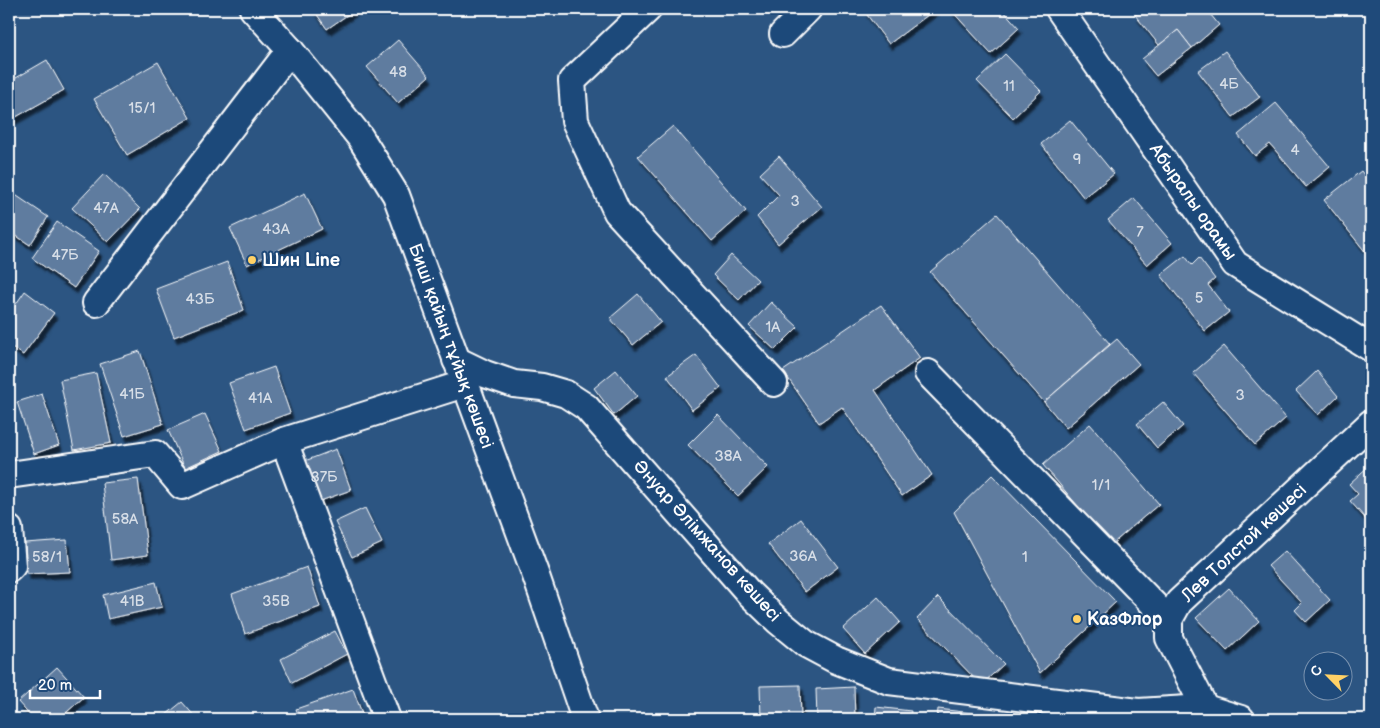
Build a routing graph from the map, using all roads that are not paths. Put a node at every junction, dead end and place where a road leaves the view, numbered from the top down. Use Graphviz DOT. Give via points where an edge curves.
graph roads {
  1 [pos="253,9"];
  2 [pos="648,9"];
  3 [pos="808,9"];
  4 [pos="1059,9"];
  5 [pos="783,34"];
  6 [pos="290,50"];
  7 [pos="96,303"];
  8 [pos="1371,348"];
  9 [pos="460,372"];
  10 [pos="928,373"];
  11 [pos="774,383"];
  12 [pos="1371,423"];
  13 [pos="284,441"];
  14 [pos="9,475"];
  15 [pos="9,529"];
  16 [pos="9,569"];
  17 [pos="1169,620"];
  18 [pos="1205,708"];
  19 [pos="387,719"];
  20 [pos="585,719"];
  21 [pos="1241,719"];
  1 -- 6 [label="street, Биші қайың тұйық көшесі"];
  2 -- 11 [label="street" via="572,81 575,121 617,212"];
  3 -- 5 [label="street"];
  4 -- 8 [label="street, Абыралы орамы" via="1235,264"];
  6 -- 7 [label="street"];
  6 -- 9 [label="street, Биші қайың тұйық көшесі" via="360,137 396,196"];
  9 -- 13 [label="street"];
  9 -- 18 [label="street, Әнуар Әлімжанов көшесі" via="485,374 514,384 542,387 566,394 586,407 748,593 806,644 836,660 889,681 1033,700 1138,712"];
  9 -- 20 [label="street, Биші қайың тұйық көшесі"];
  10 -- 17 [label="street"];
  12 -- 17 [label="street, Лев Толстой көшесі" via="1179,602"];
  13 -- 14 [label="street" via="182,486 155,454"];
  13 -- 19 [label="street"];
  15 -- 16 [label="street" via="12,566"];
  17 -- 18 [label="street, Лев Толстой көшесі" via="1169,638"];
  18 -- 21 [label="street, Әнуар Әлімжанов көшесі"];
}
